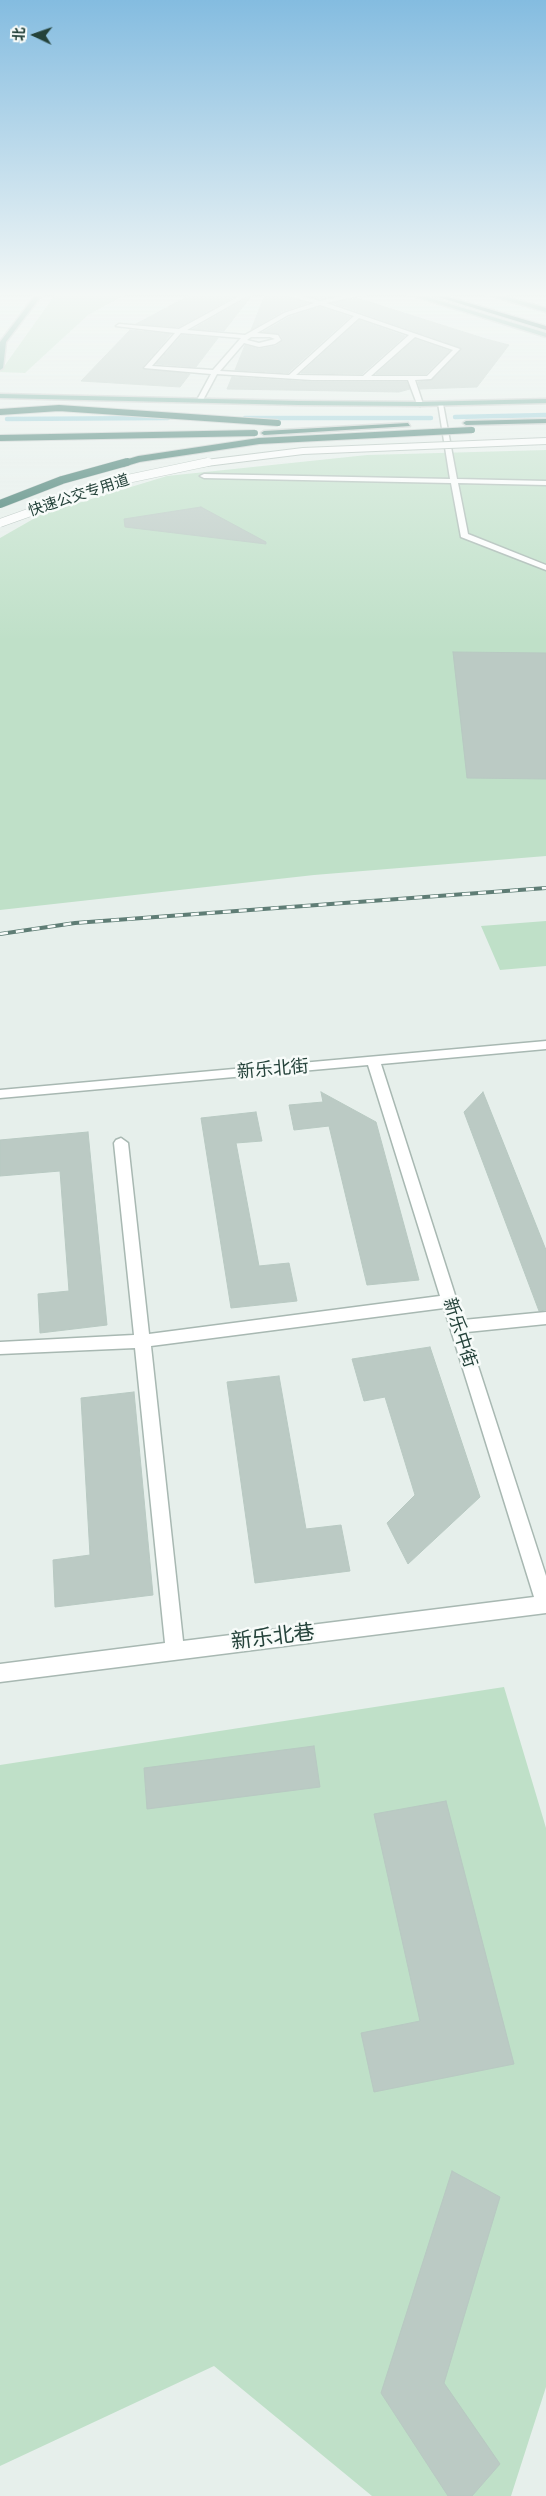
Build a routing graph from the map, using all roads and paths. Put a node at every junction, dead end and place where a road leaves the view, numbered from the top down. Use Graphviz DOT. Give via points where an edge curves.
graph roads {
  1 [pos="52,408"];
  2 [pos="65,408"];
  3 [pos="441,408"];
  4 [pos="0,412"];
  5 [pos="546,420"];
  6 [pos="408,425"];
  7 [pos="546,428"];
  8 [pos="264,433"];
  9 [pos="366,434"];
  10 [pos="0,438"];
  11 [pos="546,441"];
  12 [pos="204,476"];
  13 [pos="456,482"];
  14 [pos="546,483"];
  15 [pos="0,504"];
  16 [pos="0,523"];
  17 [pos="546,568"];
  18 [pos="546,1045"];
  19 [pos="373,1060"];
  20 [pos="0,1094"];
  21 [pos="121,1143"];
  22 [pos="449,1301"];
  23 [pos="546,1318"];
  24 [pos="458,1327"];
  25 [pos="142,1341"];
  26 [pos="0,1348"];
  27 [pos="546,1604"];
  28 [pos="175,1650"];
  29 [pos="0,1672"];
  1 -- 4 [label="highway, bridge"];
  2 -- 6 [label="highway, bridge" via="226,421"];
  3 -- 13 [label="street"];
  5 -- 6 [label="highway"];
  6 -- 8 [label="highway"];
  7 -- 9 [label="highway, bridge"];
  8 -- 9 [label="highway, bridge"];
  8 -- 10 [label="highway, bridge"];
  9 -- 15 [label="highway, bridge" via="260,441 139,460 62,480"];
  11 -- 16 [label="street, 快速公交专用道, bridge" via="303,450 194,464 118,481"];
  12 -- 13 [label="street"];
  13 -- 14 [label="street"];
  13 -- 17 [label="street" via="464,535"];
  18 -- 19 [label="street, 新乐北街"];
  19 -- 20 [label="street, 新乐北街"];
  19 -- 22 [label="street, 新乐中街"];
  21 -- 25 [label="street"];
  22 -- 24 [label="street, 新乐中街"];
  22 -- 25 [label="street"];
  23 -- 24 [label="street"];
  24 -- 27 [label="street, 新乐中街"];
  25 -- 26 [label="street"];
  25 -- 28 [label="street"];
  27 -- 28 [label="street, 新乐北巷"];
  28 -- 29 [label="street, 新乐北巷"];
}
